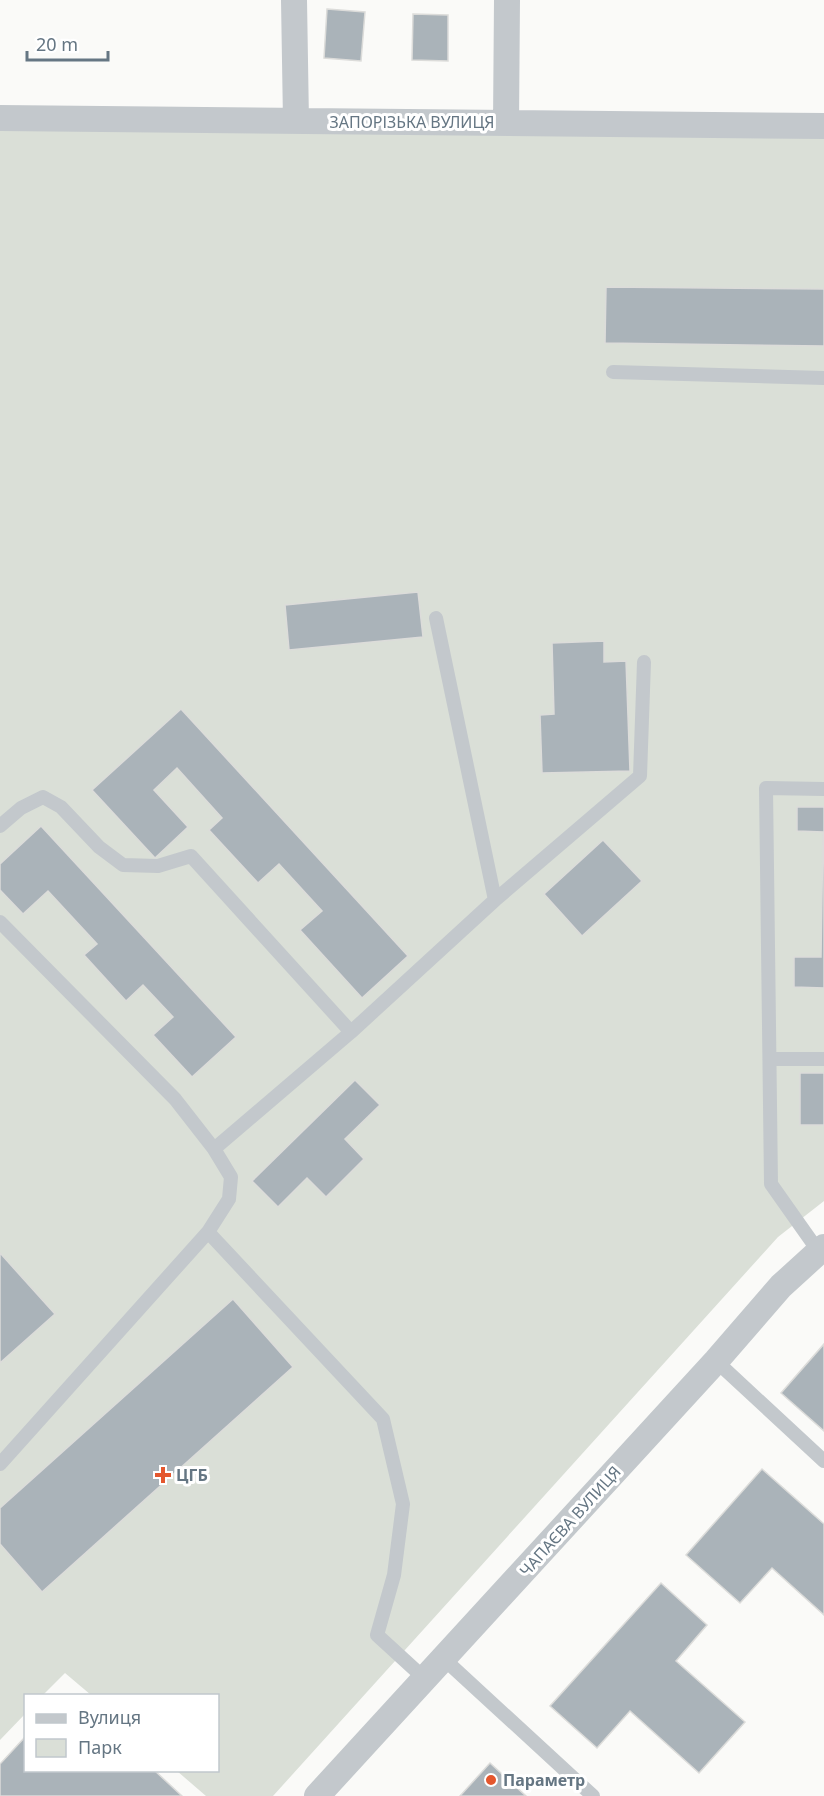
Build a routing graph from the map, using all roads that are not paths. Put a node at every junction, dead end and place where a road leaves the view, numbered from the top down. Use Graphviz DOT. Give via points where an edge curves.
graph roads {
  1 [pos="294,0"];
  2 [pos="507,0"];
  3 [pos="0,118"];
  4 [pos="296,121"];
  5 [pos="506,123"];
  6 [pos="824,126"];
  7 [pos="613,372"];
  8 [pos="824,378"];
  9 [pos="436,618"];
  10 [pos="644,662"];
  11 [pos="824,789"];
  12 [pos="0,826"];
  13 [pos="495,900"];
  14 [pos="0,922"];
  15 [pos="351,1032"];
  16 [pos="770,1059"];
  17 [pos="824,1059"];
  18 [pos="214,1149"];
  19 [pos="208,1233"];
  20 [pos="821,1250"];
  21 [pos="716,1361"];
  22 [pos="824,1461"];
  23 [pos="0,1464"];
  24 [pos="444,1659"];
  25 [pos="424,1678"];
  26 [pos="329,1792"];
  27 [pos="593,1796"];
  1 -- 4 [label="street"];
  2 -- 5 [label="street"];
  3 -- 4 [label="street, ЗАПОРІЗЬКА ВУЛИЦЯ"];
  4 -- 5 [label="street, ЗАПОРІЗЬКА ВУЛИЦЯ"];
  5 -- 6 [label="street, ЗАПОРІЗЬКА ВУЛИЦЯ"];
  7 -- 8 [label="lane"];
  9 -- 13 [label="lane"];
  10 -- 13 [label="lane" via="640,776"];
  11 -- 16 [label="lane" via="766,788"];
  12 -- 15 [label="lane" via="21,808 43,797 61,807 99,847 123,865 158,866 191,856"];
  13 -- 15 [label="lane"];
  14 -- 18 [label="lane" via="175,1099"];
  15 -- 18 [label="lane"];
  16 -- 17 [label="lane"];
  16 -- 20 [label="lane" via="771,1184"];
  18 -- 19 [label="lane" via="231,1178 229,1199"];
  19 -- 23 [label="lane"];
  19 -- 25 [label="lane" via="383,1419 403,1504 394,1575 376,1635"];
  20 -- 21 [label="street, ЧАПАЄВА ВУЛИЦЯ" via="781,1286"];
  21 -- 22 [label="lane"];
  21 -- 24 [label="street, ЧАПАЄВА ВУЛИЦЯ"];
  24 -- 25 [label="street, ЧАПАЄВА ВУЛИЦЯ"];
  24 -- 27 [label="lane"];
  25 -- 26 [label="street, ЧАПАЄВА ВУЛИЦЯ"];
}
